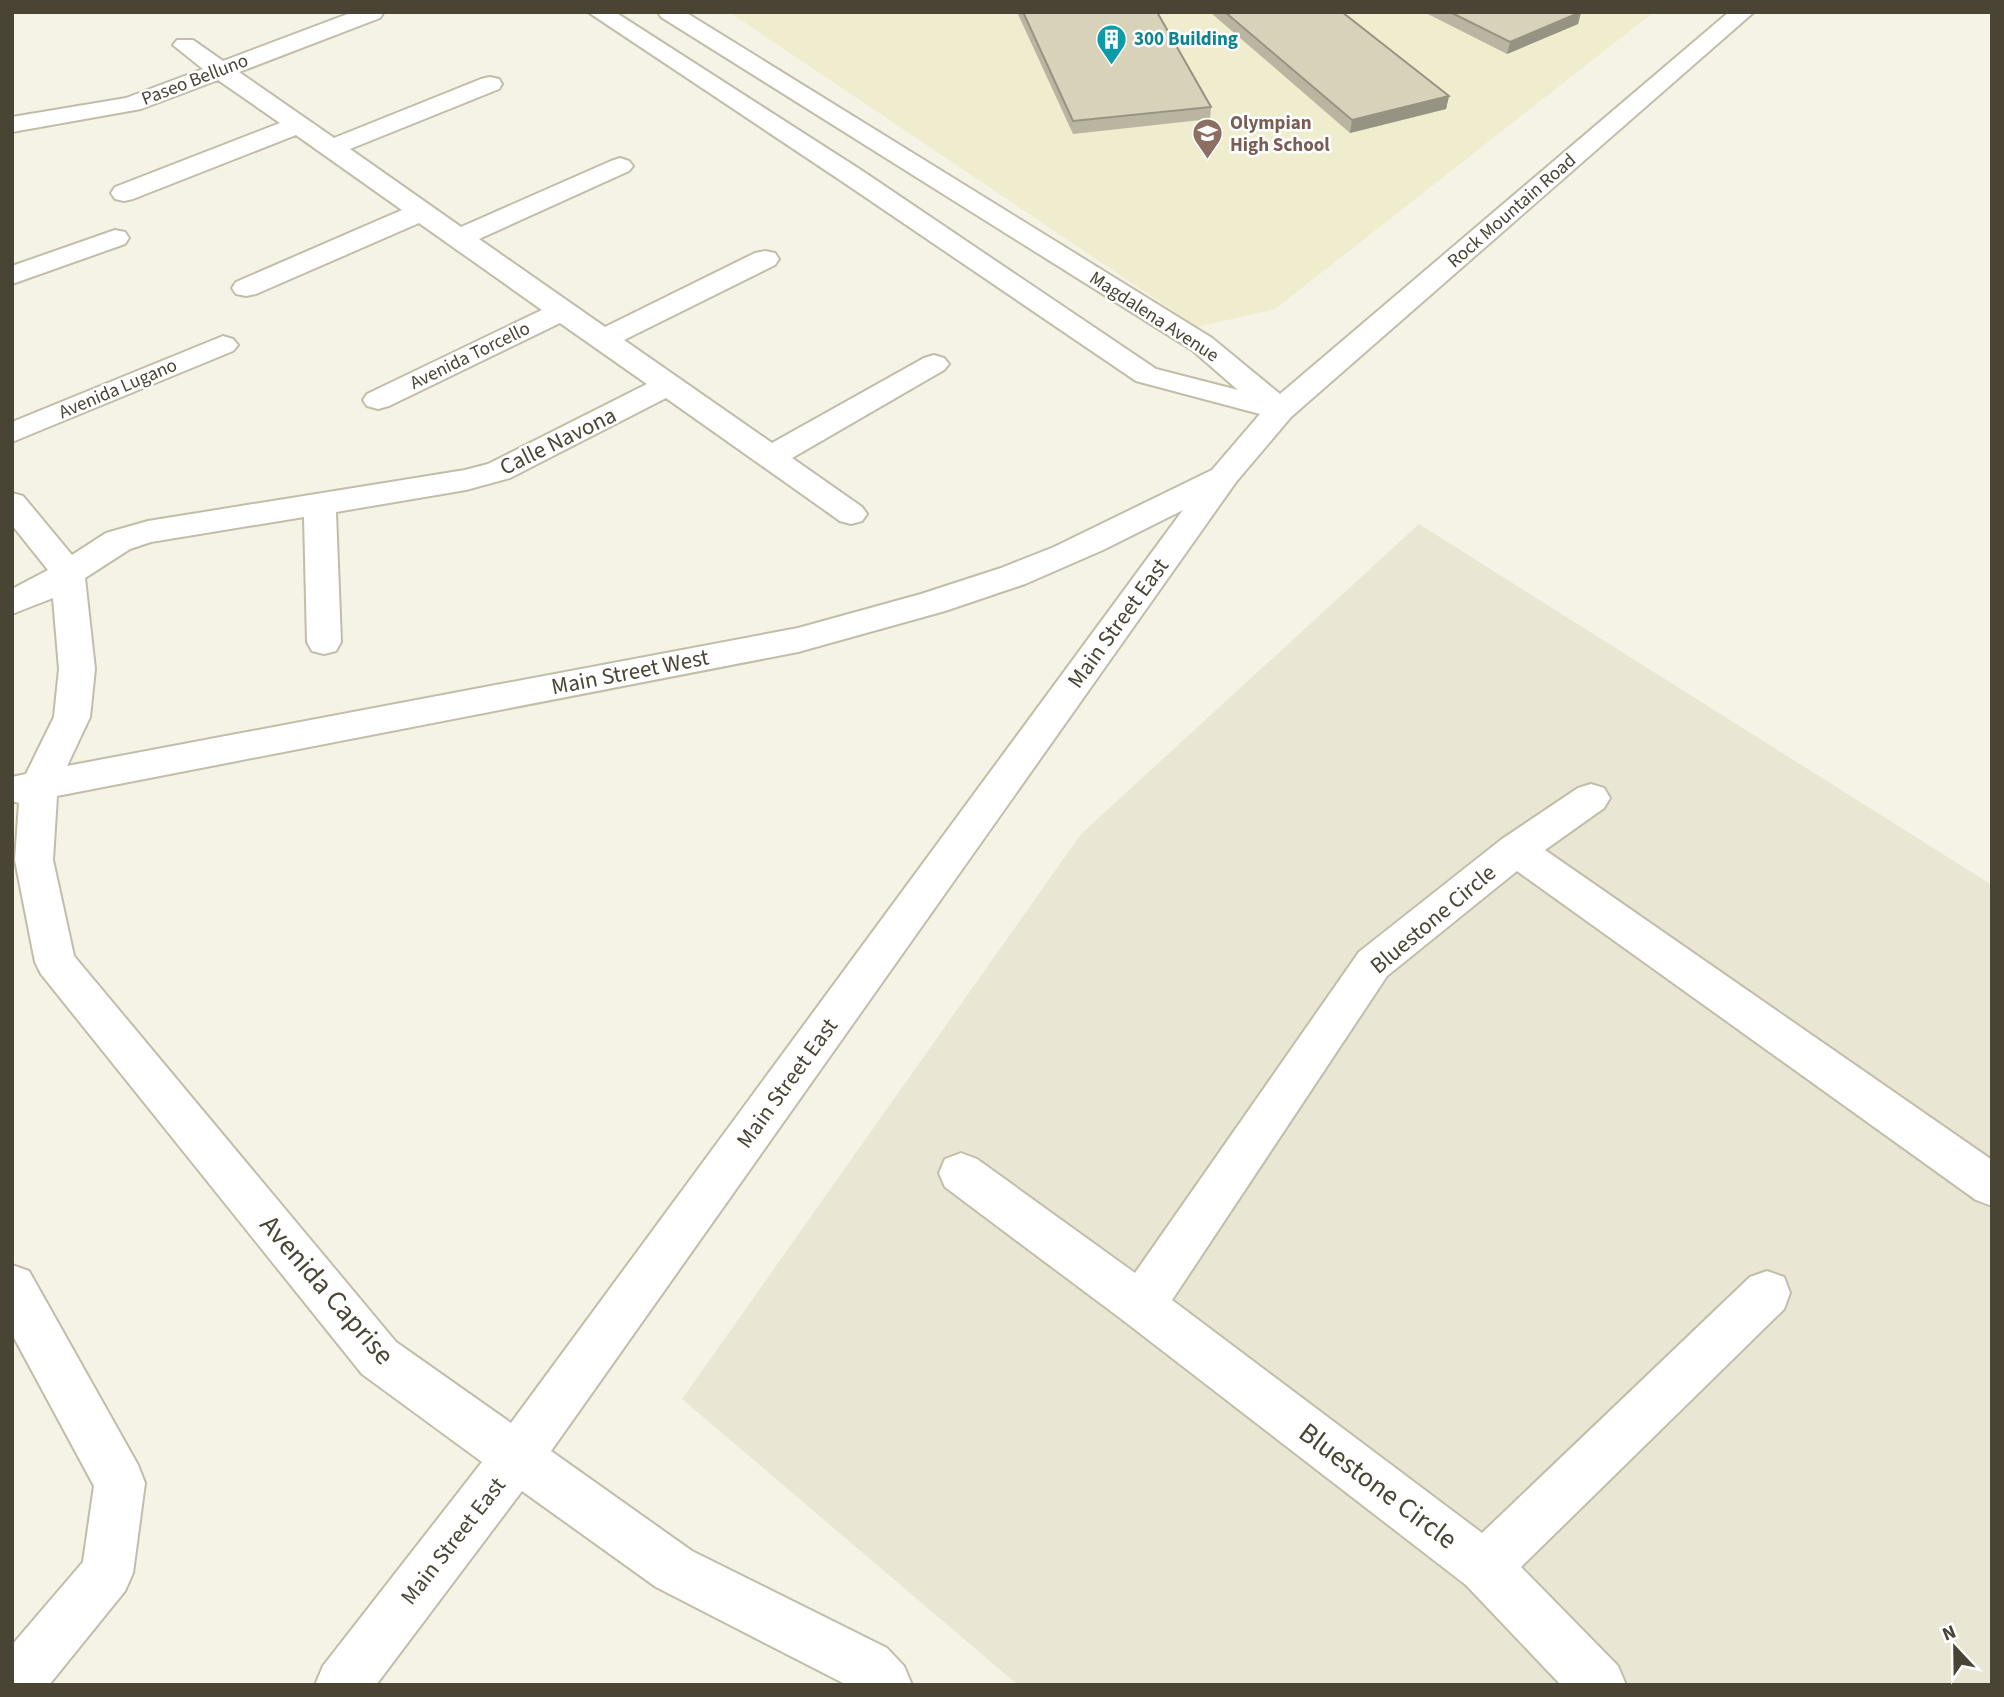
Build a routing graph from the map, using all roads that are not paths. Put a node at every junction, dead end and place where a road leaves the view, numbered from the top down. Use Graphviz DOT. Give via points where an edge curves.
graph roads {
  1 [pos="599,12"];
  2 [pos="669,12"];
  3 [pos="1743,12"];
  4 [pos="372,13"];
  5 [pos="185,45"];
  6 [pos="222,70"];
  7 [pos="490,84"];
  8 [pos="12,125"];
  9 [pos="298,125"];
  10 [pos="331,148"];
  11 [pos="620,166"];
  12 [pos="124,193"];
  13 [pos="421,212"];
  14 [pos="115,238"];
  15 [pos="459,238"];
  16 [pos="765,259"];
  17 [pos="12,276"];
  18 [pos="246,288"];
  19 [pos="562,311"];
  20 [pos="602,340"];
  21 [pos="223,345"];
  22 [pos="934,364"];
  23 [pos="667,386"];
  24 [pos="378,400"];
  25 [pos="1280,410"];
  26 [pos="12,433"];
  27 [pos="769,457"];
  28 [pos="1225,475"];
  29 [pos="12,503"];
  30 [pos="320,503"];
  31 [pos="851,514"];
  32 [pos="68,573"];
  33 [pos="12,602"];
  34 [pos="324,642"];
  35 [pos="25,788"];
  36 [pos="1591,798"];
  37 [pos="1516,850"];
  38 [pos="961,1173"];
  39 [pos="1992,1186"];
  40 [pos="12,1287"];
  41 [pos="1767,1293"];
  42 [pos="1141,1305"];
  43 [pos="517,1457"];
  44 [pos="1484,1567"];
  45 [pos="14,1685"];
  46 [pos="342,1685"];
  47 [pos="885,1685"];
  48 [pos="1600,1685"];
  1 -- 25 [label="street, Magdalena Avenue" via="1146,374"];
  2 -- 25 [label="street, Magdalena Avenue" via="1202,344"];
  3 -- 25 [label="street, Rock Mountain Road"];
  4 -- 6 [label="street, Paseo Belluno"];
  5 -- 6 [label="street, Avenida Torcello"];
  6 -- 8 [label="street, Paseo Belluno" via="132,104"];
  6 -- 9 [label="street, Avenida Torcello"];
  7 -- 10 [label="street"];
  9 -- 10 [label="street, Avenida Torcello"];
  9 -- 12 [label="street"];
  10 -- 13 [label="street, Avenida Torcello"];
  11 -- 15 [label="street"];
  13 -- 15 [label="street, Avenida Torcello"];
  13 -- 18 [label="street"];
  14 -- 17 [label="street"];
  15 -- 19 [label="street, Avenida Torcello"];
  16 -- 20 [label="street"];
  19 -- 20 [label="street, Avenida Torcello"];
  19 -- 24 [label="street, Avenida Torcello"];
  20 -- 23 [label="street, Avenida Torcello"];
  21 -- 26 [label="street, Avenida Lugano"];
  22 -- 27 [label="street"];
  23 -- 27 [label="street, Avenida Torcello"];
  23 -- 30 [label="street, Calle Navona" via="499,471"];
  25 -- 28 [label="street, Rock Mountain Road"];
  27 -- 31 [label="street, Avenida Torcello"];
  28 -- 35 [label="street, Main Street West" via="1015,575 916,609 811,636"];
  28 -- 43 [label="street, Main Street East"];
  29 -- 32 [label="street"];
  30 -- 32 [label="street, Calle Navona" via="148,532 118,541"];
  30 -- 34 [label="street"];
  32 -- 33 [label="street, Calle Navona" via="37,593"];
  32 -- 35 [label="street" via="77,669 72,718"];
  35 -- 43 [label="street, Avenida Caprise" via="55,962 379,1357"];
  36 -- 37 [label="street, Bluestone Circle"];
  37 -- 39 [label="street, Bluestone Circle"];
  37 -- 42 [label="street, Bluestone Circle" via="1373,964"];
  38 -- 42 [label="street, Bluestone Circle"];
  40 -- 45 [label="street" via="120,1483 107,1573"];
  41 -- 44 [label="street"];
  42 -- 44 [label="street, Bluestone Circle"];
  43 -- 46 [label="street, Main Street East"];
  43 -- 47 [label="street, Avenida Caprise" via="674,1569 868,1667"];
  44 -- 48 [label="street, Bluestone Circle"];
}
